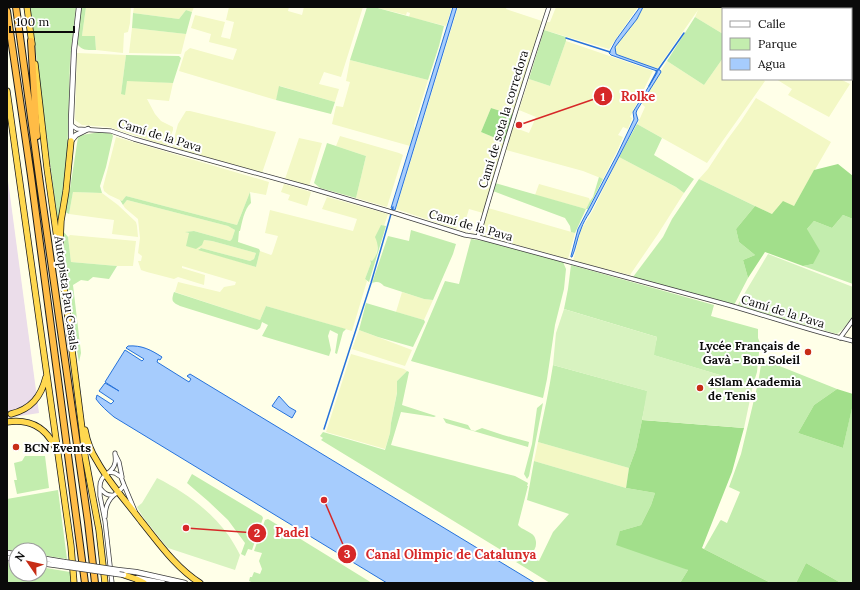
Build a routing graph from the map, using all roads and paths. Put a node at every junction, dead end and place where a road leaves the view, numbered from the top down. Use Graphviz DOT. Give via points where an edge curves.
graph roads {
  1 [pos="16,7"];
  2 [pos="27,7"];
  3 [pos="78,7"];
  4 [pos="550,7"];
  5 [pos="7,11"];
  6 [pos="31,41"];
  7 [pos="7,91"];
  8 [pos="71,122"];
  9 [pos="86,129"];
  10 [pos="71,141"];
  11 [pos="40,184"];
  12 [pos="478,237"];
  13 [pos="59,256"];
  14 [pos="853,320"];
  15 [pos="840,338"];
  16 [pos="853,342"];
  17 [pos="46,375"];
  18 [pos="79,407"];
  19 [pos="8,414"];
  20 [pos="7,422"];
  21 [pos="57,450"];
  22 [pos="107,473"];
  23 [pos="123,479"];
  24 [pos="124,485"];
  25 [pos="100,488"];
  26 [pos="116,494"];
  27 [pos="141,520"];
  28 [pos="105,521"];
  29 [pos="48,560"];
  30 [pos="48,563"];
  31 [pos="63,564"];
  32 [pos="124,575"];
  33 [pos="74,583"];
  34 [pos="85,583"];
  35 [pos="95,583"];
  36 [pos="106,583"];
  37 [pos="112,583"];
  38 [pos="144,583"];
  39 [pos="163,583"];
  40 [pos="185,583"];
  41 [pos="200,583"];
  1 -- 11 [label="highway, Autopista Pau Casals"];
  2 -- 6 [label="highway"];
  3 -- 8 [label="street"];
  4 -- 12 [label="street, Camí de sota la corredora"];
  5 -- 34 [label="highway, Autopista Pau Casals"];
  6 -- 11 [label="highway"];
  6 -- 13 [label="highway"];
  7 -- 17 [label="highway"];
  8 -- 9 [label="street, Camí de la Pava" via="75,128"];
  8 -- 10 [label="street"];
  9 -- 10 [label="street"];
  9 -- 12 [label="street, Camí de la Pava" via="112,131"];
  10 -- 13 [label="highway"];
  11 -- 35 [label="highway, Autopista Pau Casals"];
  12 -- 15 [label="street, Camí de la Pava"];
  13 -- 18 [label="highway"];
  14 -- 15 [label="street"];
  15 -- 16 [label="street, Camí de la Pava"];
  17 -- 19 [label="highway" via="39,395 31,405 19,412"];
  17 -- 21 [label="highway"];
  18 -- 22 [label="highway" via="89,444 96,460"];
  18 -- 36 [label="highway"];
  20 -- 21 [label="highway" via="17,421 37,426 49,436"];
  21 -- 33 [label="highway"];
  22 -- 23 [label="street" via="118,473"];
  22 -- 23 [label="street" via="115,465 115,453"];
  22 -- 25 [label="street" via="101,480"];
  22 -- 26 [label="highway"];
  23 -- 24 [label="street"];
  24 -- 26 [label="street"];
  24 -- 27 [label="street"];
  25 -- 26 [label="street" via="105,494"];
  25 -- 28 [label="street"];
  26 -- 27 [label="highway"];
  26 -- 28 [label="street" via="106,506"];
  27 -- 41 [label="highway" via="172,558"];
  28 -- 37 [label="street"];
  29 -- 31 [label="street"];
  30 -- 31 [label="street"];
  31 -- 32 [label="street, bridge"];
  31 -- 40 [label="street, bridge" via="136,572"];
  32 -- 38 [label="highway"];
  32 -- 39 [label="street"];
}
